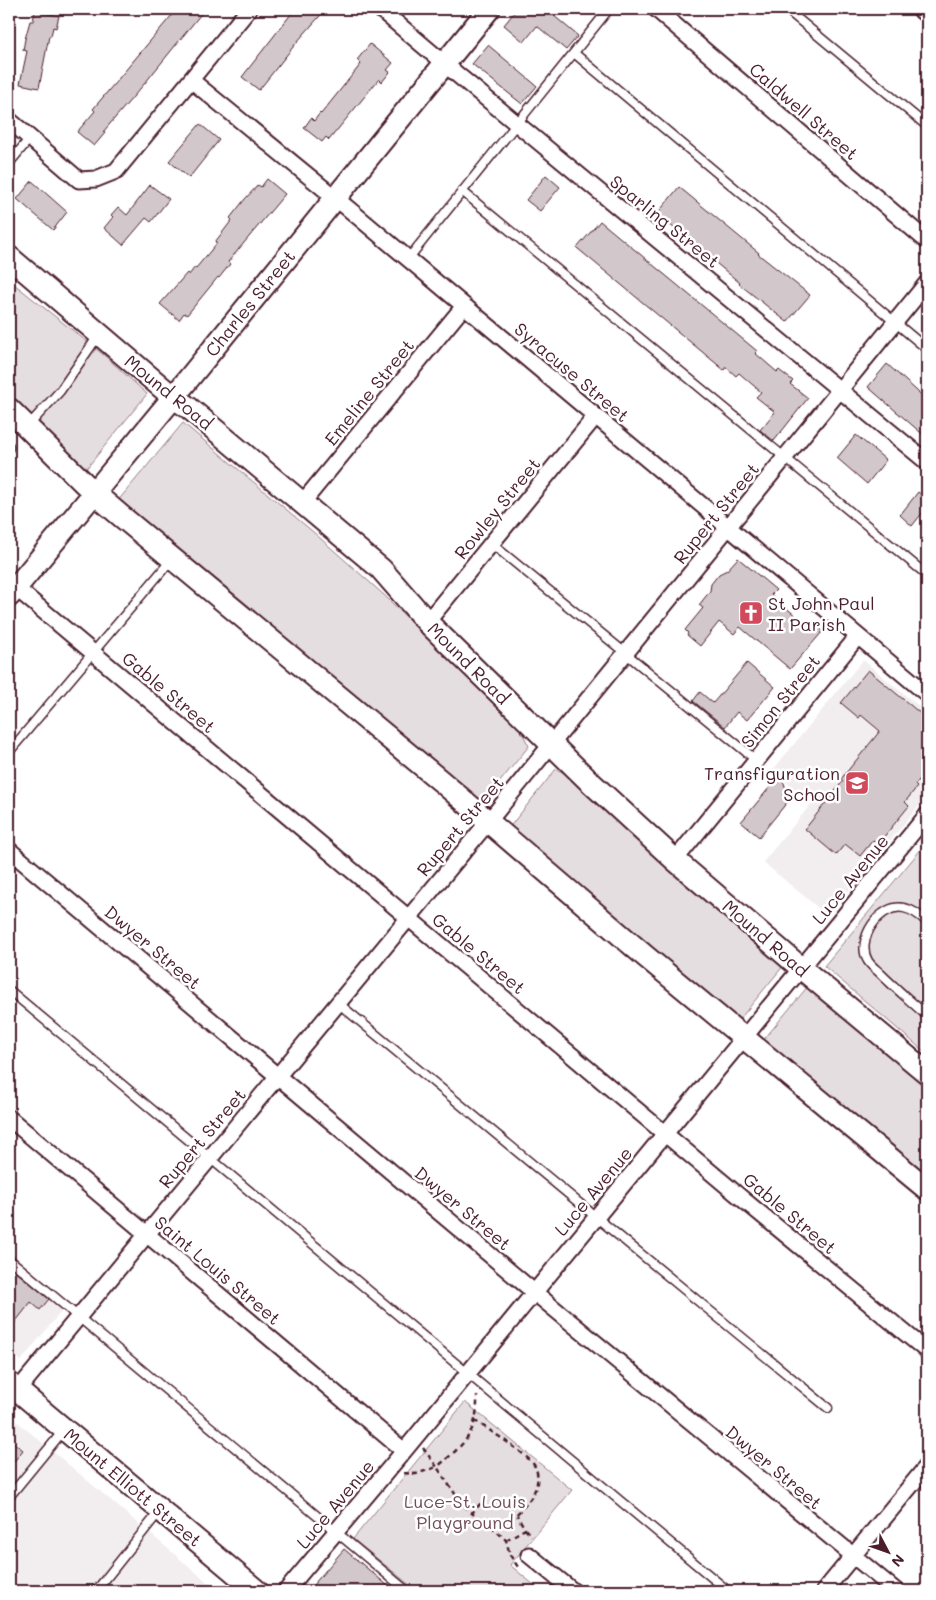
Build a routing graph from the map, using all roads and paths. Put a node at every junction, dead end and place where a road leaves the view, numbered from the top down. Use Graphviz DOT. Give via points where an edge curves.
graph roads {
  1 [pos="249,9"];
  2 [pos="380,9"];
  3 [pos="490,9"];
  4 [pos="609,9"];
  5 [pos="656,9"];
  6 [pos="786,9"];
  7 [pos="924,9"];
  8 [pos="927,11"];
  9 [pos="574,52"];
  10 [pos="445,64"];
  11 [pos="191,80"];
  12 [pos="9,120"];
  13 [pos="517,124"];
  14 [pos="927,126"];
  15 [pos="30,138"];
  16 [pos="11,161"];
  17 [pos="462,191"];
  18 [pos="335,199"];
  19 [pos="927,241"];
  20 [pos="9,257"];
  21 [pos="408,259"];
  22 [pos="927,283"];
  23 [pos="464,306"];
  24 [pos="895,323"];
  25 [pos="99,334"];
  26 [pos="927,349"];
  27 [pos="841,390"];
  28 [pos="173,397"];
  29 [pos="9,409"];
  30 [pos="595,417"];
  31 [pos="28,426"];
  32 [pos="784,459"];
  33 [pos="927,462"];
  34 [pos="94,493"];
  35 [pos="303,502"];
  36 [pos="730,527"];
  37 [pos="492,544"];
  38 [pos="172,558"];
  39 [pos="927,576"];
  40 [pos="11,588"];
  41 [pos="427,622"];
  42 [pos="858,636"];
  43 [pos="93,652"];
  44 [pos="626,654"];
  45 [pos="927,694"];
  46 [pos="552,744"];
  47 [pos="9,752"];
  48 [pos="756,760"];
  49 [pos="927,815"];
  50 [pos="488,822"];
  51 [pos="9,850"];
  52 [pos="675,860"];
  53 [pos="409,918"];
  54 [pos="927,922"];
  55 [pos="801,968"];
  56 [pos="9,990"];
  57 [pos="338,1003"];
  58 [pos="927,1016"];
  59 [pos="744,1036"];
  60 [pos="927,1074"];
  61 [pos="278,1076"];
  62 [pos="9,1118"];
  63 [pos="665,1133"];
  64 [pos="210,1158"];
  65 [pos="927,1189"];
  66 [pos="596,1217"];
  67 [pos="147,1235"];
  68 [pos="9,1259"];
  69 [pos="534,1292"];
  70 [pos="79,1317"];
  71 [pos="927,1351"];
  72 [pos="467,1373"];
  73 [pos="13,1387"];
  74 [pos="476,1392"];
  75 [pos="828,1408"];
  76 [pos="475,1421"];
  77 [pos="64,1430"];
  78 [pos="404,1451"];
  79 [pos="426,1452"];
  80 [pos="927,1466"];
  81 [pos="437,1467"];
  82 [pos="401,1470"];
  83 [pos="9,1497"];
  84 [pos="483,1500"];
  85 [pos="160,1510"];
  86 [pos="471,1514"];
  87 [pos="517,1516"];
  88 [pos="491,1526"];
  89 [pos="525,1529"];
  90 [pos="336,1532"];
  91 [pos="531,1536"];
  92 [pos="506,1540"];
  93 [pos="528,1555"];
  94 [pos="853,1556"];
  95 [pos="520,1570"];
  96 [pos="96,1591"];
  97 [pos="257,1591"];
  98 [pos="286,1591"];
  99 [pos="407,1591"];
  100 [pos="573,1591"];
  101 [pos="728,1591"];
  102 [pos="824,1591"];
  103 [pos="896,1591"];
  1 -- 11 [label="street"];
  2 -- 10 [label="street, Sparling Street"];
  3 -- 10 [label="main road, Charles Street"];
  4 -- 9 [label="lane"];
  5 -- 19 [label="street, Caldwell Street"];
  6 -- 14 [label="lane"];
  7 -- 8 [label="main road"];
  9 -- 13 [label="lane"];
  9 -- 24 [label="lane"];
  10 -- 13 [label="street, Sparling Street"];
  10 -- 18 [label="main road, Charles Street"];
  11 -- 15 [label="street" via="116,171 96,179 79,180"];
  11 -- 18 [label="street, Syracuse Street"];
  12 -- 15 [label="street"];
  13 -- 17 [label="lane"];
  13 -- 27 [label="street, Sparling Street"];
  15 -- 16 [label="lane"];
  17 -- 21 [label="lane"];
  17 -- 32 [label="lane"];
  18 -- 21 [label="street, Syracuse Street"];
  18 -- 28 [label="main road, Charles Street"];
  20 -- 25 [label="main road, Mound Road"];
  21 -- 23 [label="street, Syracuse Street"];
  22 -- 24 [label="street, Rupert Street"];
  23 -- 30 [label="street, Syracuse Street"];
  23 -- 35 [label="street, Emeline Street"];
  24 -- 26 [label="lane"];
  24 -- 27 [label="street, Rupert Street"];
  25 -- 28 [label="main road, Mound Road"];
  25 -- 31 [label="lane" via="60,391"];
  27 -- 32 [label="street, Rupert Street"];
  27 -- 33 [label="street, Sparling Street"];
  28 -- 34 [label="main road, Charles Street"];
  28 -- 35 [label="main road, Mound Road"];
  29 -- 31 [label="main road"];
  30 -- 36 [label="street, Syracuse Street"];
  30 -- 37 [label="street, Rowley Street"];
  31 -- 34 [label="main road"];
  32 -- 36 [label="street, Rupert Street"];
  32 -- 39 [label="lane"];
  34 -- 38 [label="main road"];
  34 -- 40 [label="main road, Charles Street"];
  35 -- 41 [label="main road, Mound Road" via="381,569"];
  36 -- 42 [label="street, Syracuse Street"];
  36 -- 44 [label="street, Rupert Street"];
  37 -- 41 [label="street, Rowley Street"];
  37 -- 44 [label="lane"];
  38 -- 43 [label="lane"];
  38 -- 50 [label="main road"];
  40 -- 43 [label="street, Gable Street"];
  41 -- 46 [label="main road, Mound Road"];
  42 -- 45 [label="street, Syracuse Street"];
  42 -- 48 [label="street, Simon Street"];
  43 -- 47 [label="lane"];
  43 -- 53 [label="street, Gable Street"];
  44 -- 46 [label="street, Rupert Street"];
  44 -- 48 [label="lane"];
  46 -- 50 [label="street, Rupert Street"];
  46 -- 52 [label="main road, Mound Road"];
  48 -- 52 [label="street, Simon Street"];
  49 -- 55 [label="street, Luce Avenue"];
  50 -- 53 [label="street, Rupert Street"];
  50 -- 59 [label="main road"];
  51 -- 61 [label="street, Dwyer Street"];
  52 -- 55 [label="main road, Mound Road"];
  53 -- 57 [label="street, Rupert Street"];
  53 -- 63 [label="street, Gable Street"];
  54 -- 58 [label="lane" via="905,908 893,908 881,914 872,925 864,944 867,960"];
  55 -- 59 [label="street, Luce Avenue"];
  55 -- 60 [label="main road, Mound Road"];
  56 -- 64 [label="lane"];
  57 -- 61 [label="street, Rupert Street"];
  57 -- 66 [label="lane"];
  59 -- 63 [label="street, Luce Avenue"];
  59 -- 65 [label="main road"];
  61 -- 64 [label="street, Rupert Street"];
  61 -- 69 [label="street, Dwyer Street"];
  62 -- 67 [label="street, Saint Louis Street"];
  63 -- 66 [label="street, Luce Avenue"];
  63 -- 71 [label="street, Gable Street"];
  64 -- 67 [label="street, Rupert Street"];
  64 -- 72 [label="lane"];
  66 -- 69 [label="street, Luce Avenue"];
  66 -- 75 [label="lane"];
  67 -- 70 [label="street, Rupert Street"];
  67 -- 78 [label="street, Saint Louis Street"];
  68 -- 70 [label="lane"];
  69 -- 72 [label="street, Luce Avenue"];
  69 -- 94 [label="street, Dwyer Street"];
  70 -- 73 [label="street, Rupert Street"];
  70 -- 90 [label="lane"];
  72 -- 78 [label="street, Luce Avenue"];
  72 -- 101 [label="lane"];
  73 -- 77 [label="main road, Mount Elliott Street"];
  74 -- 76 [label="path"];
  76 -- 81 [label="path" via="467,1439"];
  76 -- 87 [label="path" via="534,1464 536,1489"];
  77 -- 83 [label="lane"];
  77 -- 85 [label="main road, Mount Elliott Street"];
  78 -- 90 [label="street, Luce Avenue"];
  79 -- 81 [label="path"];
  80 -- 94 [label="street"];
  81 -- 82 [label="path" via="416,1474"];
  81 -- 86 [label="path"];
  84 -- 86 [label="path"];
  85 -- 96 [label="lane"];
  85 -- 97 [label="main road, Mount Elliott Street"];
  86 -- 88 [label="path"];
  87 -- 88 [label="path"];
  87 -- 89 [label="path"];
  88 -- 92 [label="path"];
  89 -- 91 [label="path"];
  89 -- 92 [label="path"];
  90 -- 98 [label="street, Luce Avenue"];
  90 -- 99 [label="lane"];
  92 -- 95 [label="path" via="510,1555"];
  93 -- 100 [label="street"];
  94 -- 102 [label="street"];
  94 -- 103 [label="street, Dwyer Street"];
}
